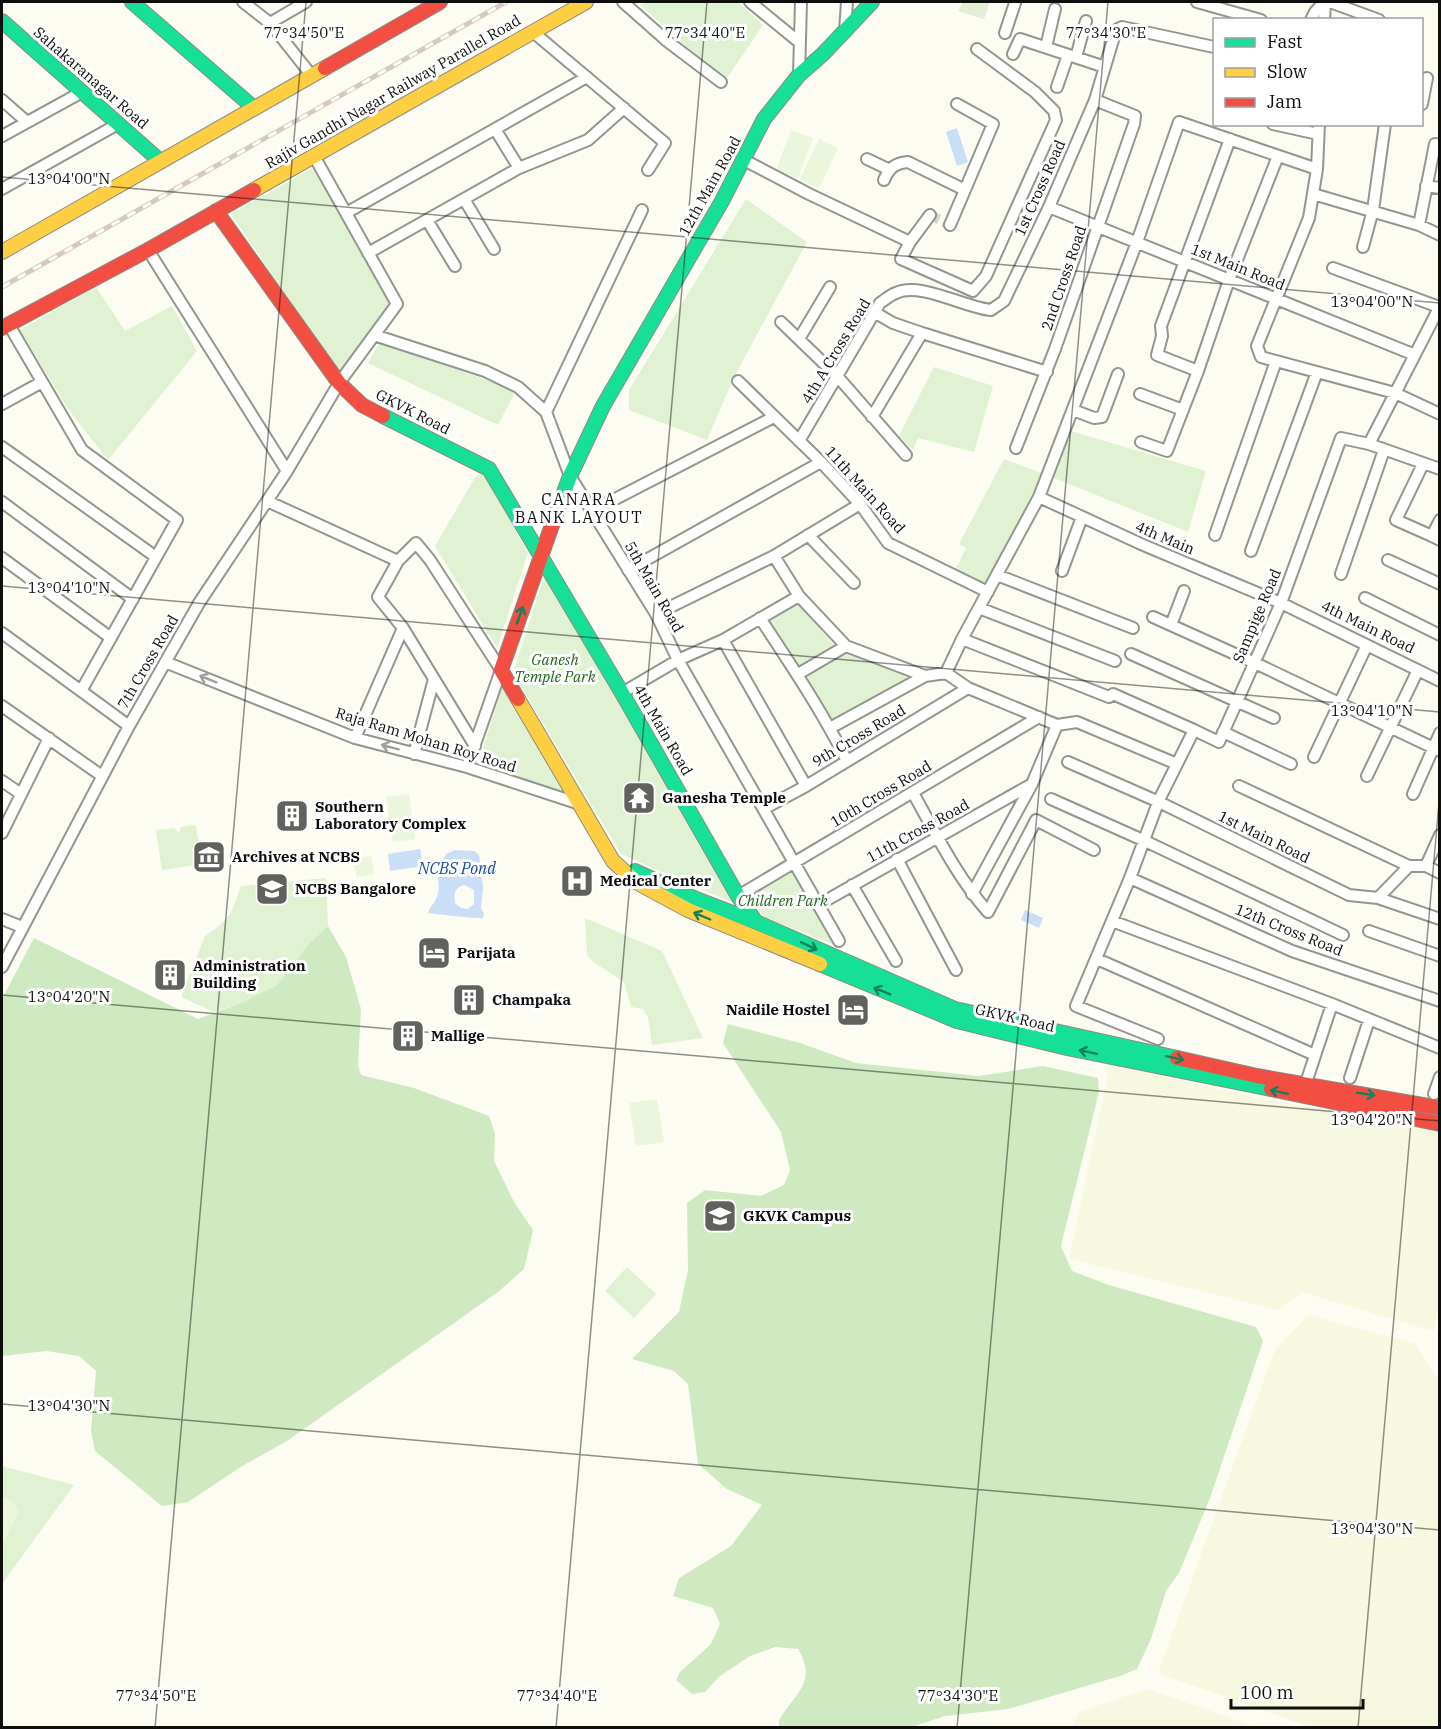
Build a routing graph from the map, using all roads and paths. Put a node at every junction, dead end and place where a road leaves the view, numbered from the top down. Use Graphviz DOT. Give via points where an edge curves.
graph roads {
  1 [pos="132,2"];
  2 [pos="243,2"];
  3 [pos="306,2"];
  4 [pos="440,2"];
  5 [pos="586,2"];
  6 [pos="623,2"];
  7 [pos="750,2"];
  8 [pos="801,2"];
  9 [pos="847,2"];
  10 [pos="872,2"];
  11 [pos="1197,2"];
  12 [pos="1326,2"];
  13 [pos="1015,3"];
  14 [pos="1055,9"];
  15 [pos="1254,18"];
  16 [pos="1312,18"];
  17 [pos="1323,18"];
  18 [pos="1373,18"];
  19 [pos="2,21"];
  20 [pos="1086,21"];
  21 [pos="270,23"];
  22 [pos="844,31"];
  23 [pos="533,32"];
  24 [pos="1005,33"];
  25 [pos="799,42"];
  26 [pos="1046,47"];
  27 [pos="1213,47"];
  28 [pos="976,49"];
  29 [pos="1012,54"];
  30 [pos="1072,56"];
  31 [pos="1105,67"];
  32 [pos="799,75"];
  33 [pos="312,76"];
  34 [pos="587,77"];
  35 [pos="1424,78"];
  36 [pos="1440,81"];
  37 [pos="721,82"];
  38 [pos="1057,87"];
  39 [pos="82,92"];
  40 [pos="2,100"];
  41 [pos="1095,100"];
  42 [pos="957,104"];
  43 [pos="254,108"];
  44 [pos="624,108"];
  45 [pos="27,122"];
  46 [pos="118,124"];
  47 [pos="1291,126"];
  48 [pos="1385,126"];
  49 [pos="495,129"];
  50 [pos="1318,129"];
  51 [pos="2,136"];
  52 [pos="1230,139"];
  53 [pos="1440,145"];
  54 [pos="314,156"];
  55 [pos="1278,156"];
  56 [pos="867,159"];
  57 [pos="159,160"];
  58 [pos="744,160"];
  59 [pos="519,168"];
  60 [pos="1317,169"];
  61 [pos="648,170"];
  62 [pos="1426,186"];
  63 [pos="1440,188"];
  64 [pos="2,189"];
  65 [pos="965,190"];
  66 [pos="1313,194"];
  67 [pos="465,199"];
  68 [pos="1049,207"];
  69 [pos="642,210"];
  70 [pos="1373,210"];
  71 [pos="216,211"];
  72 [pos="346,213"];
  73 [pos="930,215"];
  74 [pos="427,220"];
  75 [pos="950,225"];
  76 [pos="1419,225"];
  77 [pos="1098,226"];
  78 [pos="1440,235"];
  79 [pos="910,242"];
  80 [pos="1137,242"];
  81 [pos="1363,247"];
  82 [pos="494,249"];
  83 [pos="148,250"];
  84 [pos="2,252"];
  85 [pos="368,253"];
  86 [pos="1185,262"];
  87 [pos="455,266"];
  88 [pos="1333,268"];
  89 [pos="1229,280"];
  90 [pos="830,287"];
  91 [pos="1275,298"];
  92 [pos="1439,307"];
  93 [pos="978,309"];
  94 [pos="874,312"];
  95 [pos="782,322"];
  96 [pos="5,327"];
  97 [pos="922,333"];
  98 [pos="374,335"];
  99 [pos="799,339"];
  100 [pos="1415,355"];
  101 [pos="1276,361"];
  102 [pos="1198,371"];
  103 [pos="1047,372"];
  104 [pos="1317,372"];
  105 [pos="1118,374"];
  106 [pos="838,376"];
  107 [pos="738,381"];
  108 [pos="42,382"];
  109 [pos="339,383"];
  110 [pos="1395,393"];
  111 [pos="1140,394"];
  112 [pos="2,404"];
  113 [pos="1072,410"];
  114 [pos="1183,410"];
  115 [pos="546,412"];
  116 [pos="1440,414"];
  117 [pos="774,417"];
  118 [pos="872,417"];
  119 [pos="799,441"];
  120 [pos="1141,442"];
  121 [pos="1369,444"];
  122 [pos="2,447"];
  123 [pos="1016,448"];
  124 [pos="1384,450"];
  125 [pos="906,455"];
  126 [pos="821,462"];
  127 [pos="1423,464"];
  128 [pos="1440,470"];
  129 [pos="287,471"];
  130 [pos="570,476"];
  131 [pos="1039,497"];
  132 [pos="267,501"];
  133 [pos="2,502"];
  134 [pos="860,504"];
  135 [pos="592,511"];
  136 [pos="1082,518"];
  137 [pos="1440,520"];
  138 [pos="1215,535"];
  139 [pos="808,536"];
  140 [pos="1436,538"];
  141 [pos="1251,551"];
  142 [pos="540,556"];
  143 [pos="774,556"];
  144 [pos="156,557"];
  145 [pos="2,558"];
  146 [pos="1388,560"];
  147 [pos="398,561"];
  148 [pos="628,570"];
  149 [pos="1062,571"];
  150 [pos="1341,574"];
  151 [pos="997,575"];
  152 [pos="854,583"];
  153 [pos="1440,584"];
  154 [pos="1184,591"];
  155 [pos="988,592"];
  156 [pos="799,596"];
  157 [pos="1365,598"];
  158 [pos="133,599"];
  159 [pos="1281,603"];
  160 [pos="979,608"];
  161 [pos="656,614"];
  162 [pos="1153,617"];
  163 [pos="760,618"];
  164 [pos="1171,625"];
  165 [pos="403,628"];
  166 [pos="1133,628"];
  167 [pos="2,633"];
  168 [pos="1440,635"];
  169 [pos="111,638"];
  170 [pos="962,639"];
  171 [pos="723,640"];
  172 [pos="1367,645"];
  173 [pos="846,646"];
  174 [pos="1131,654"];
  175 [pos="678,660"];
  176 [pos="1115,661"];
  177 [pos="165,662"];
  178 [pos="1255,663"];
  179 [pos="501,670"];
  180 [pos="1418,670"];
  181 [pos="798,674"];
  182 [pos="946,674"];
  183 [pos="924,676"];
  184 [pos="434,679"];
  185 [pos="1440,681"];
  186 [pos="968,688"];
  187 [pos="81,692"];
  188 [pos="622,693"];
  189 [pos="1237,701"];
  190 [pos="1338,703"];
  191 [pos="2,706"];
  192 [pos="1039,717"];
  193 [pos="1274,718"];
  194 [pos="1057,725"];
  195 [pos="129,726"];
  196 [pos="830,728"];
  197 [pos="1390,728"];
  198 [pos="1194,730"];
  199 [pos="1223,732"];
  200 [pos="1440,733"];
  201 [pos="49,738"];
  202 [pos="355,738"];
  203 [pos="475,746"];
  204 [pos="1436,750"];
  205 [pos="414,754"];
  206 [pos="1314,757"];
  207 [pos="846,761"];
  208 [pos="1068,762"];
  209 [pos="1177,764"];
  210 [pos="1291,764"];
  211 [pos="467,767"];
  212 [pos="102,776"];
  213 [pos="1367,776"];
  214 [pos="2,781"];
  215 [pos="1032,784"];
  216 [pos="806,786"];
  217 [pos="1239,786"];
  218 [pos="914,793"];
  219 [pos="21,794"];
  220 [pos="1413,794"];
  221 [pos="1051,800"];
  222 [pos="1158,802"];
  223 [pos="580,804"];
  224 [pos="765,808"];
  225 [pos="2,833"];
  226 [pos="1440,835"];
  227 [pos="938,838"];
  228 [pos="1145,841"];
  229 [pos="1094,850"];
  230 [pos="897,859"];
  231 [pos="613,861"];
  232 [pos="796,862"];
  233 [pos="1409,866"];
  234 [pos="1426,866"];
  235 [pos="1440,873"];
  236 [pos="1130,878"];
  237 [pos="852,885"];
  238 [pos="972,894"];
  239 [pos="738,896"];
  240 [pos="1378,898"];
  241 [pos="818,905"];
  242 [pos="2,918"];
  243 [pos="1440,919"];
  244 [pos="1112,921"];
  245 [pos="756,922"];
  246 [pos="22,927"];
  247 [pos="771,929"];
  248 [pos="1369,931"];
  249 [pos="1343,935"];
  250 [pos="839,941"];
  251 [pos="766,942"];
  252 [pos="1440,956"];
  253 [pos="1097,959"];
  254 [pos="896,961"];
  255 [pos="2,967"];
  256 [pos="956,970"];
  257 [pos="1440,1001"];
  258 [pos="1332,1004"];
  259 [pos="1368,1020"];
  260 [pos="1158,1039"];
  261 [pos="1068,1041"];
  262 [pos="1440,1048"];
  263 [pos="1315,1055"];
  264 [pos="1440,1077"];
  265 [pos="1350,1078"];
  266 [pos="1303,1091"];
  267 [pos="1434,1094"];
  268 [pos="1440,1108"];
  269 [pos="1440,1124"];
  1 -- 43 [label="main road"];
  2 -- 21 [label="street"];
  3 -- 21 [label="street"];
  4 -- 33 [label="main road"];
  5 -- 23 [label="main road, Rajiv Gandhi Nagar Railway Parallel Road"];
  6 -- 37 [label="street"];
  7 -- 25 [label="street"];
  8 -- 25 [label="street"];
  9 -- 22 [label="street"];
  10 -- 22 [label="main road, 12th Main Road"];
  11 -- 15 [label="street"];
  12 -- 16 [label="street"];
  12 -- 17 [label="street"];
  12 -- 18 [label="street"];
  13 -- 24 [label="street"];
  14 -- 26 [label="street"];
  19 -- 39 [label="main road, Sahakaranagar Road"];
  20 -- 30 [label="street"];
  21 -- 33 [label="street"];
  22 -- 32 [label="main road, 12th Main Road"];
  23 -- 34 [label="street"];
  23 -- 54 [label="main road, Rajiv Gandhi Nagar Railway Parallel Road"];
  25 -- 32 [label="street"];
  26 -- 29 [label="street" via="1020,39"];
  26 -- 30 [label="street"];
  27 -- 31 [label="street, 1st Cross Road" via="1122,27 1116,30"];
  28 -- 79 [label="street" via="1035,92 1056,120 986,276 973,291 901,259"];
  30 -- 31 [label="street"];
  30 -- 38 [label="street"];
  31 -- 41 [label="street, 1st Cross Road"];
  32 -- 58 [label="main road, 12th Main Road" via="764,119"];
  33 -- 43 [label="main road"];
  34 -- 44 [label="street"];
  34 -- 49 [label="street"];
  35 -- 36 [label="street"];
  39 -- 45 [label="street"];
  39 -- 46 [label="main road, Sahakaranagar Road"];
  40 -- 45 [label="street"];
  41 -- 68 [label="street, 1st Cross Road"];
  41 -- 77 [label="street, 2nd Cross Road" via="1135,116"];
  42 -- 65 [label="street" via="993,124"];
  43 -- 57 [label="main road"];
  44 -- 59 [label="street" via="588,140"];
  44 -- 61 [label="street" via="665,143"];
  45 -- 51 [label="street"];
  46 -- 57 [label="main road, Sahakaranagar Road"];
  46 -- 64 [label="street"];
  47 -- 50 [label="street"];
  48 -- 70 [label="street"];
  49 -- 59 [label="street"];
  49 -- 72 [label="street"];
  50 -- 60 [label="street"];
  52 -- 55 [label="street"];
  52 -- 80 [label="street" via="1179,122"];
  52 -- 86 [label="street"];
  53 -- 62 [label="street" via="1435,144"];
  54 -- 71 [label="main road, Rajiv Gandhi Nagar Railway Parallel Road"];
  54 -- 72 [label="street"];
  55 -- 60 [label="street"];
  55 -- 89 [label="street"];
  56 -- 65 [label="street" via="886,174 908,162"];
  57 -- 84 [label="main road"];
  58 -- 79 [label="street"];
  58 -- 130 [label="main road, 12th Main Road" via="603,406"];
  59 -- 67 [label="street"];
  60 -- 66 [label="street"];
  62 -- 63 [label="street"];
  62 -- 76 [label="street"];
  65 -- 75 [label="street"];
  66 -- 70 [label="street"];
  66 -- 91 [label="street" via="1309,218"];
  67 -- 74 [label="street"];
  67 -- 82 [label="street"];
  68 -- 77 [label="street, 1st Main Road"];
  68 -- 93 [label="street, 1st Cross Road" via="1004,301 991,310"];
  69 -- 115 [label="street"];
  70 -- 76 [label="street"];
  70 -- 81 [label="street"];
  71 -- 83 [label="main road"];
  71 -- 109 [label="main road, GKVK Road"];
  72 -- 85 [label="street"];
  73 -- 79 [label="street"];
  74 -- 85 [label="street"];
  74 -- 87 [label="street"];
  76 -- 78 [label="street"];
  77 -- 80 [label="street, 1st Main Road"];
  77 -- 103 [label="street, 2nd Cross Road"];
  80 -- 86 [label="street, 1st Main Road"];
  80 -- 113 [label="street"];
  83 -- 96 [label="main road"];
  83 -- 129 [label="street"];
  85 -- 98 [label="street, 7th Cross Road" via="397,304"];
  86 -- 89 [label="street, 1st Main Road"];
  86 -- 102 [label="street" via="1161,326 1157,355"];
  88 -- 92 [label="street"];
  89 -- 91 [label="street, 1st Main Road"];
  89 -- 102 [label="street"];
  90 -- 99 [label="street"];
  91 -- 100 [label="street, 1st Main Road"];
  91 -- 101 [label="street" via="1257,346 1261,357"];
  92 -- 100 [label="street"];
  93 -- 94 [label="street, 4th A Cross Road" via="921,291 898,291"];
  94 -- 97 [label="street"];
  94 -- 106 [label="street, 4th A Cross Road"];
  95 -- 99 [label="street"];
  96 -- 108 [label="street"];
  97 -- 103 [label="street"];
  97 -- 118 [label="street"];
  98 -- 109 [label="street, 7th Cross Road"];
  98 -- 115 [label="street" via="484,370 518,387"];
  99 -- 106 [label="street"];
  100 -- 110 [label="street"];
  101 -- 104 [label="street"];
  101 -- 138 [label="street"];
  102 -- 114 [label="street"];
  103 -- 123 [label="street, 2nd Cross Road"];
  104 -- 110 [label="street"];
  104 -- 141 [label="street"];
  105 -- 113 [label="street" via="1102,417"];
  106 -- 118 [label="street"];
  106 -- 119 [label="street, 4th A Cross Road"];
  107 -- 117 [label="street, 11th Main Road"];
  108 -- 112 [label="street"];
  108 -- 144 [label="street" via="82,450 177,520"];
  109 -- 129 [label="street, 7th Cross Road"];
  109 -- 142 [label="main road, GKVK Road" via="362,405 489,469"];
  110 -- 116 [label="street"];
  110 -- 121 [label="street"];
  111 -- 114 [label="street"];
  113 -- 131 [label="street"];
  114 -- 120 [label="street" via="1167,452"];
  115 -- 130 [label="street, 5th Main Road"];
  117 -- 119 [label="street, 11th Main Road"];
  117 -- 135 [label="street"];
  118 -- 125 [label="street"];
  119 -- 126 [label="street, 11th Main Road"];
  121 -- 124 [label="street"];
  121 -- 159 [label="street, Sampige Road" via="1341,438"];
  122 -- 144 [label="street"];
  124 -- 127 [label="street"];
  124 -- 150 [label="street"];
  126 -- 134 [label="street, 11th Main Road"];
  126 -- 148 [label="street"];
  127 -- 128 [label="street"];
  127 -- 140 [label="street" via="1396,520"];
  129 -- 132 [label="street, 7th Cross Road"];
  130 -- 135 [label="street, 5th Main Road"];
  130 -- 142 [label="main road, 12th Main Road"];
  131 -- 136 [label="street, 4th Main"];
  131 -- 151 [label="street"];
  132 -- 147 [label="street"];
  132 -- 177 [label="street, 7th Cross Road"];
  133 -- 158 [label="street"];
  134 -- 139 [label="street"];
  134 -- 155 [label="street, 11th Main Road" via="888,543"];
  135 -- 148 [label="street, 5th Main Road"];
  136 -- 149 [label="street"];
  136 -- 159 [label="street, 4th Main"];
  137 -- 140 [label="street"];
  139 -- 143 [label="street"];
  139 -- 152 [label="street"];
  179 -- 142 [label="main road, one-way"];
  142 -- 188 [label="main road, 4th Main Road"];
  143 -- 156 [label="street"];
  143 -- 161 [label="street"];
  144 -- 158 [label="street"];
  145 -- 169 [label="street"];
  146 -- 153 [label="street"];
  147 -- 165 [label="street" via="378,597"];
  147 -- 179 [label="street" via="416,543"];
  148 -- 161 [label="street, 5th Main Road"];
  151 -- 155 [label="street"];
  151 -- 166 [label="street"];
  154 -- 164 [label="street"];
  155 -- 160 [label="street"];
  156 -- 163 [label="street"];
  156 -- 173 [label="street"];
  157 -- 168 [label="street"];
  158 -- 169 [label="street"];
  159 -- 172 [label="street, 4th Main Road"];
  159 -- 178 [label="street, Sampige Road"];
  160 -- 170 [label="street"];
  160 -- 176 [label="street"];
  161 -- 175 [label="street, 5th Main Road"];
  162 -- 164 [label="street"];
  163 -- 171 [label="street"];
  163 -- 181 [label="street"];
  164 -- 178 [label="street"];
  165 -- 184 [label="street"];
  165 -- 202 [label="street"];
  167 -- 187 [label="street"];
  169 -- 187 [label="street"];
  170 -- 182 [label="street"];
  170 -- 198 [label="street"];
  171 -- 175 [label="street"];
  171 -- 216 [label="street"];
  172 -- 180 [label="street, 4th Main Road"];
  172 -- 190 [label="street"];
  173 -- 181 [label="street"];
  173 -- 183 [label="street"];
  174 -- 189 [label="street"];
  175 -- 188 [label="street"];
  175 -- 224 [label="street, 5th Main Road"];
  177 -- 195 [label="street, 7th Cross Road"];
  202 -- 177 [label="street, Raja Ram Mohan Roy Road, one-way"];
  178 -- 189 [label="street, Sampige Road"];
  178 -- 190 [label="street"];
  179 -- 203 [label="street"];
  179 -- 223 [label="main road, GKVK Road"];
  180 -- 185 [label="street, 4th Main Road"];
  180 -- 197 [label="street"];
  181 -- 196 [label="street"];
  182 -- 183 [label="street"];
  182 -- 186 [label="street"];
  183 -- 196 [label="street"];
  184 -- 203 [label="street"];
  184 -- 205 [label="street"];
  186 -- 192 [label="street"];
  186 -- 207 [label="street, 9th Cross Road"];
  187 -- 195 [label="street"];
  188 -- 239 [label="main road, 4th Main Road"];
  189 -- 193 [label="street"];
  189 -- 199 [label="street, Sampige Road"];
  190 -- 197 [label="street"];
  190 -- 206 [label="street"];
  191 -- 201 [label="street"];
  192 -- 194 [label="street"];
  192 -- 218 [label="street, 10th Cross Road"];
  194 -- 209 [label="street" via="1077,722"];
  194 -- 215 [label="street"];
  195 -- 212 [label="street, 7th Cross Road"];
  196 -- 207 [label="street"];
  197 -- 204 [label="street"];
  197 -- 213 [label="street"];
  198 -- 199 [label="street" via="1219,742"];
  198 -- 209 [label="street"];
  199 -- 210 [label="street"];
  200 -- 204 [label="street"];
  201 -- 212 [label="street"];
  201 -- 219 [label="street"];
  205 -- 202 [label="street, Raja Ram Mohan Roy Road, one-way"];
  203 -- 211 [label="street"];
  204 -- 220 [label="street"];
  205 -- 211 [label="street, Raja Ram Mohan Roy Road"];
  207 -- 216 [label="street, 9th Cross Road"];
  208 -- 222 [label="street, 1st Main Road"];
  209 -- 222 [label="street"];
  211 -- 223 [label="street, Raja Ram Mohan Roy Road"];
  212 -- 246 [label="street, 7th Cross Road"];
  214 -- 219 [label="street"];
  215 -- 227 [label="street, 11th Cross Road"];
  215 -- 238 [label="street"];
  216 -- 224 [label="street, 9th Cross Road"];
  217 -- 233 [label="street"];
  218 -- 227 [label="street"];
  218 -- 232 [label="street, 10th Cross Road"];
  219 -- 225 [label="street"];
  221 -- 228 [label="street"];
  222 -- 228 [label="street"];
  222 -- 240 [label="street, 1st Main Road" via="1349,895"];
  223 -- 231 [label="main road, GKVK Road"];
  224 -- 232 [label="street, 5th Main Road"];
  226 -- 234 [label="street"];
  227 -- 230 [label="street, 11th Cross Road"];
  227 -- 238 [label="street"];
  228 -- 236 [label="street"];
  228 -- 249 [label="street"];
  229 -- 238 [label="street" via="1036,820 988,912"];
  230 -- 237 [label="street, 11th Cross Road"];
  230 -- 256 [label="street"];
  231 -- 245 [label="main road, GKVK Road"];
  251 -- 231 [label="main road, GKVK Road, one-way" via="688,910 636,882"];
  232 -- 239 [label="street, 10th Cross Road"];
  232 -- 241 [label="street, 5th Main Road"];
  233 -- 234 [label="street"];
  233 -- 240 [label="street"];
  234 -- 235 [label="street"];
  236 -- 244 [label="street"];
  236 -- 257 [label="street, 12th Cross Road" via="1292,951"];
  237 -- 241 [label="street, 11th Cross Road"];
  237 -- 254 [label="street"];
  239 -- 245 [label="main road, 4th Main Road"];
  240 -- 243 [label="street, 1st Main Road"];
  241 -- 250 [label="street, 5th Main Road"];
  242 -- 246 [label="street"];
  244 -- 253 [label="street"];
  244 -- 258 [label="street"];
  245 -- 247 [label="main road, GKVK Road"];
  246 -- 255 [label="street, 7th Cross Road"];
  247 -- 251 [label="main road"];
  247 -- 261 [label="main road, GKVK Road, one-way" via="956,1009"];
  248 -- 252 [label="street"];
  261 -- 251 [label="main road, GKVK Road, one-way" via="957,1021"];
  253 -- 260 [label="street" via="1076,1006"];
  253 -- 263 [label="street"];
  258 -- 259 [label="street"];
  258 -- 263 [label="street"];
  259 -- 262 [label="street"];
  259 -- 265 [label="street"];
  261 -- 266 [label="main road, GKVK Road"];
  263 -- 266 [label="street"];
  264 -- 267 [label="street"];
  266 -- 268 [label="main road, GKVK Road, one-way"];
  266 -- 269 [label="main road, GKVK Road"];
}
